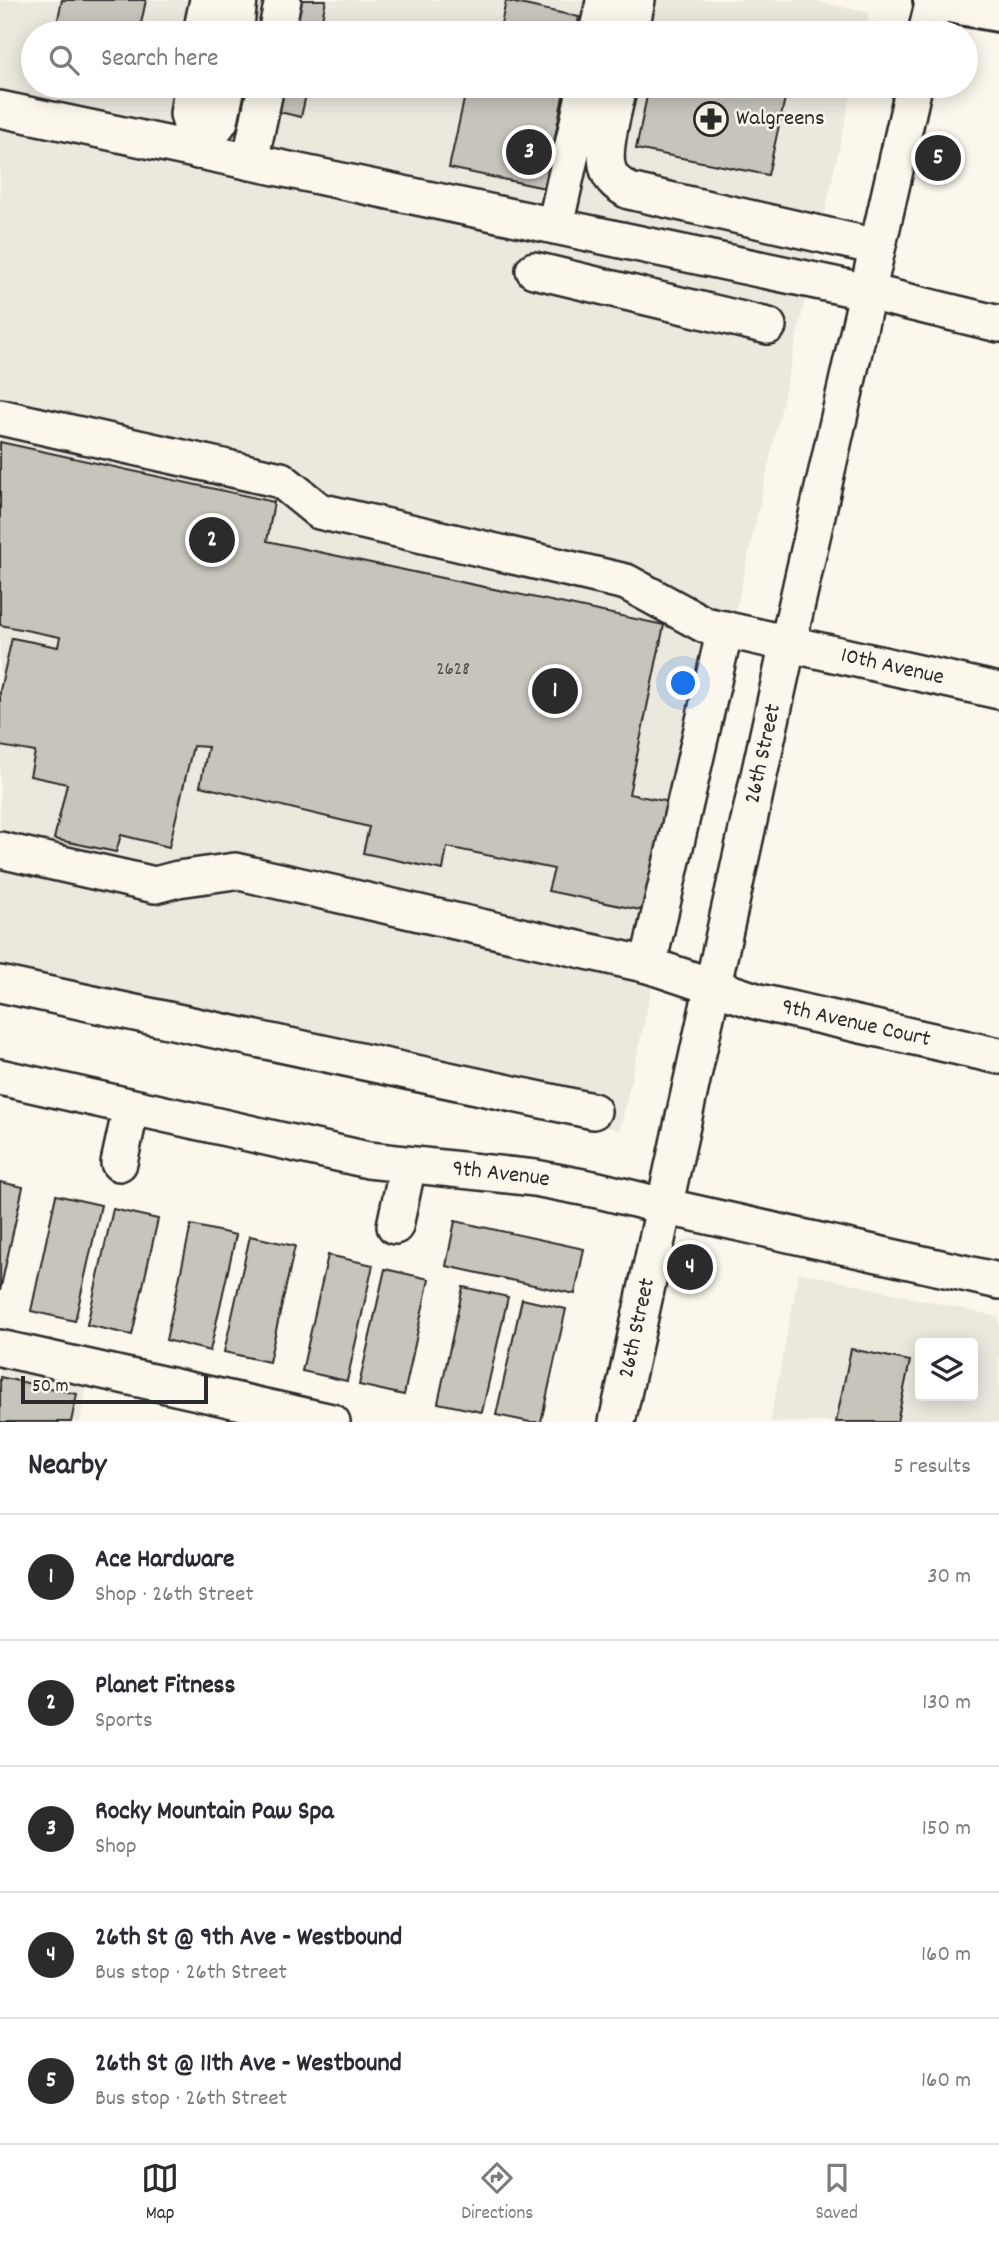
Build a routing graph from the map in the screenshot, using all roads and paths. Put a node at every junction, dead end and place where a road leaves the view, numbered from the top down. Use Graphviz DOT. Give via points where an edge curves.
graph roads {
  1 [pos="208,0"];
  2 [pos="283,0"];
  3 [pos="933,0"];
  4 [pos="999,12"];
  5 [pos="204,21"];
  6 [pos="279,21"];
  7 [pos="929,21"];
  8 [pos="190,98"];
  9 [pos="225,98"];
  10 [pos="263,98"];
  11 [pos="583,98"];
  12 [pos="617,98"];
  13 [pos="911,98"];
  14 [pos="0,109"];
  15 [pos="198,152"];
  16 [pos="250,162"];
  17 [pos="555,226"];
  18 [pos="877,247"];
  19 [pos="534,270"];
  20 [pos="868,292"];
  21 [pos="999,324"];
  22 [pos="768,327"];
  23 [pos="0,417"];
  24 [pos="725,629"];
  25 [pos="788,643"];
  26 [pos="999,691"];
  27 [pos="0,850"];
  28 [pos="649,965"];
  29 [pos="0,984"];
  30 [pos="714,987"];
  31 [pos="999,1056"];
  32 [pos="0,1077"];
  33 [pos="131,1108"];
  34 [pos="593,1111"];
  35 [pos="119,1163"];
  36 [pos="408,1165"];
  37 [pos="663,1206"];
  38 [pos="395,1226"];
  39 [pos="999,1281"];
  40 [pos="0,1348"];
  41 [pos="332,1422"];
  42 [pos="617,1422"];
  1 -- 5 [label="street"];
  2 -- 6 [label="street"];
  3 -- 4 [label="main road"];
  3 -- 7 [label="street"];
  8 -- 15 [label="street" via="188,114"];
  9 -- 15 [label="street" via="220,121"];
  10 -- 16 [label="street"];
  11 -- 17 [label="street"];
  12 -- 18 [label="street" via="606,153 608,172 629,191"];
  13 -- 18 [label="street, 26th Street"];
  14 -- 15 [label="street"];
  15 -- 16 [label="street"];
  16 -- 17 [label="street"];
  17 -- 20 [label="street"];
  18 -- 20 [label="street, 26th Street"];
  19 -- 22 [label="street"];
  20 -- 21 [label="street"];
  20 -- 25 [label="street, 26th Street"];
  23 -- 24 [label="street, 10th Avenue" via="281,480 319,511 626,582 705,625"];
  24 -- 25 [label="street, 10th Avenue"];
  24 -- 28 [label="street"];
  25 -- 26 [label="street, 10th Avenue"];
  25 -- 30 [label="street, 26th Street"];
  27 -- 28 [label="street, 9th Avenue Court" via="155,885 235,871"];
  28 -- 30 [label="street, 9th Avenue Court"];
  29 -- 34 [label="street"];
  30 -- 31 [label="street, 9th Avenue Court" via="759,1002"];
  30 -- 37 [label="street, 26th Street"];
  32 -- 33 [label="street, 9th Avenue"];
  33 -- 35 [label="street"];
  33 -- 36 [label="street, 9th Avenue"];
  36 -- 37 [label="street, 9th Avenue" via="535,1178"];
  36 -- 38 [label="street"];
  37 -- 39 [label="street, 9th Avenue"];
  37 -- 42 [label="street, 26th Street"];
  40 -- 41 [label="street"];
}
